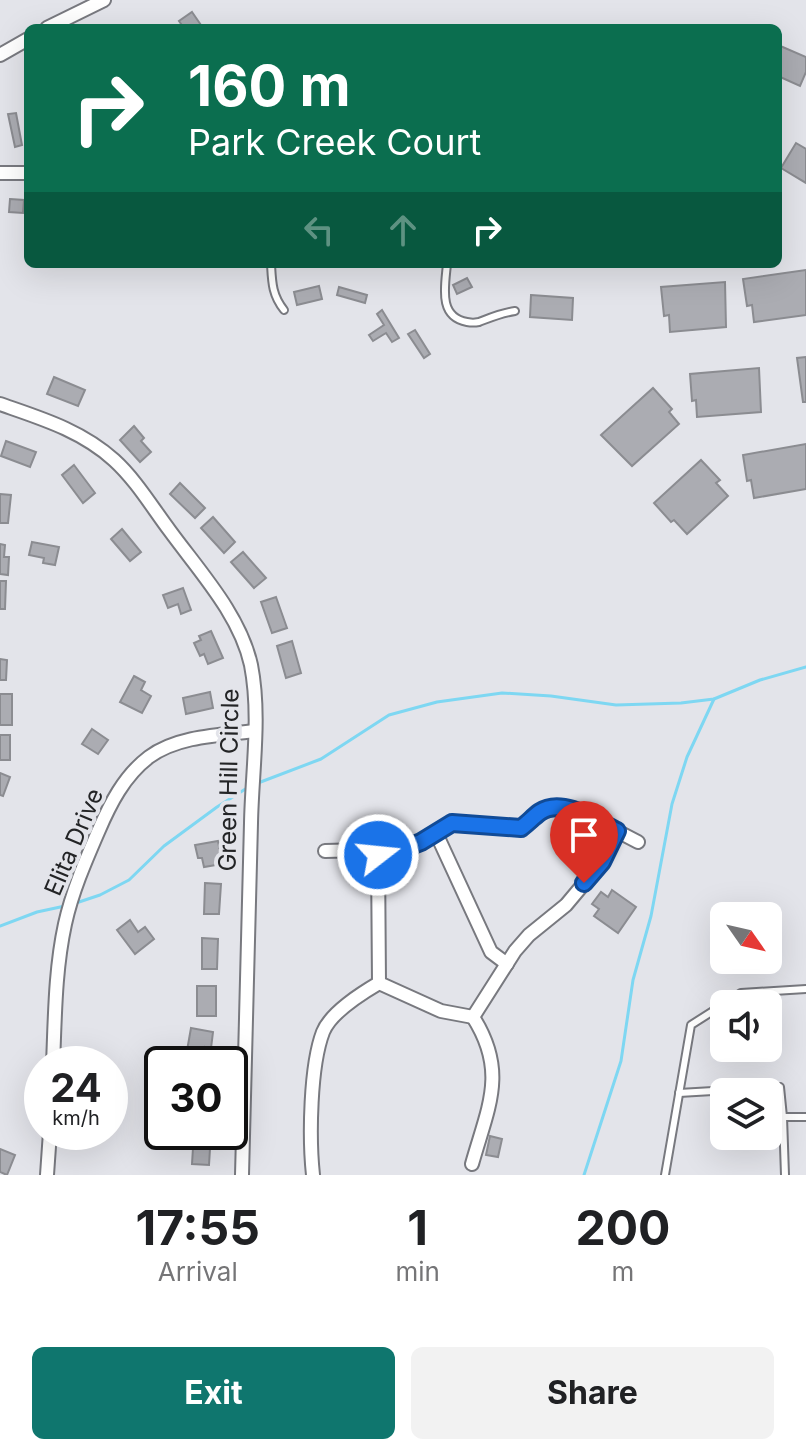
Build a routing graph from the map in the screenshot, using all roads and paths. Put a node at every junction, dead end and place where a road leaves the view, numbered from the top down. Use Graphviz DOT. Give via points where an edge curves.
graph roads {
  1 [pos="104,0"];
  2 [pos="55,24"];
  3 [pos="24,41"];
  4 [pos="0,55"];
  5 [pos="0,173"];
  6 [pos="24,173"];
  7 [pos="271,268"];
  8 [pos="447,268"];
  9 [pos="284,310"];
  10 [pos="515,311"];
  11 [pos="0,404"];
  12 [pos="255,731"];
  13 [pos="617,831"];
  14 [pos="436,833"];
  15 [pos="638,842"];
  16 [pos="382,849"];
  17 [pos="325,851"];
  18 [pos="507,964"];
  19 [pos="379,983"];
  20 [pos="806,989"];
  21 [pos="782,990"];
  22 [pos="710,1013"];
  23 [pos="473,1017"];
  24 [pos="54,1046"];
  25 [pos="679,1093"];
  26 [pos="783,1117"];
  27 [pos="806,1117"];
  28 [pos="49,1150"];
  29 [pos="472,1164"];
  30 [pos="47,1175"];
  31 [pos="242,1175"];
  32 [pos="313,1175"];
  33 [pos="665,1175"];
  34 [pos="785,1175"];
  1 -- 2 [label="street"];
  3 -- 4 [label="street"];
  5 -- 6 [label="street"];
  7 -- 9 [label="lane" via="272,289"];
  8 -- 10 [label="lane" via="446,302 457,320 476,323"];
  11 -- 12 [label="street, Green Hill Circle" via="86,439 137,485 240,634 250,664"];
  12 -- 24 [label="street, Elita Drive" via="170,746 150,756 110,804 76,882 64,925"];
  12 -- 31 [label="street, Green Hill Circle"];
  13 -- 14 [label="street" via="554,806 521,828 452,823"];
  13 -- 15 [label="street"];
  13 -- 18 [label="street" via="602,862"];
  14 -- 16 [label="street" via="403,849"];
  14 -- 18 [label="street" via="491,952"];
  16 -- 17 [label="street"];
  16 -- 19 [label="street"];
  18 -- 23 [label="street"];
  19 -- 23 [label="street" via="441,1011"];
  19 -- 32 [label="street" via="353,999 324,1029 309,1137"];
  20 -- 21 [label="lane"];
  22 -- 25 [label="lane" via="691,1025"];
  23 -- 29 [label="street" via="486,1041 493,1090"];
  25 -- 26 [label="lane" via="780,1087"];
  25 -- 33 [label="lane"];
  26 -- 27 [label="lane"];
  26 -- 34 [label="lane"];
  28 -- 30 [label="street"];
}
